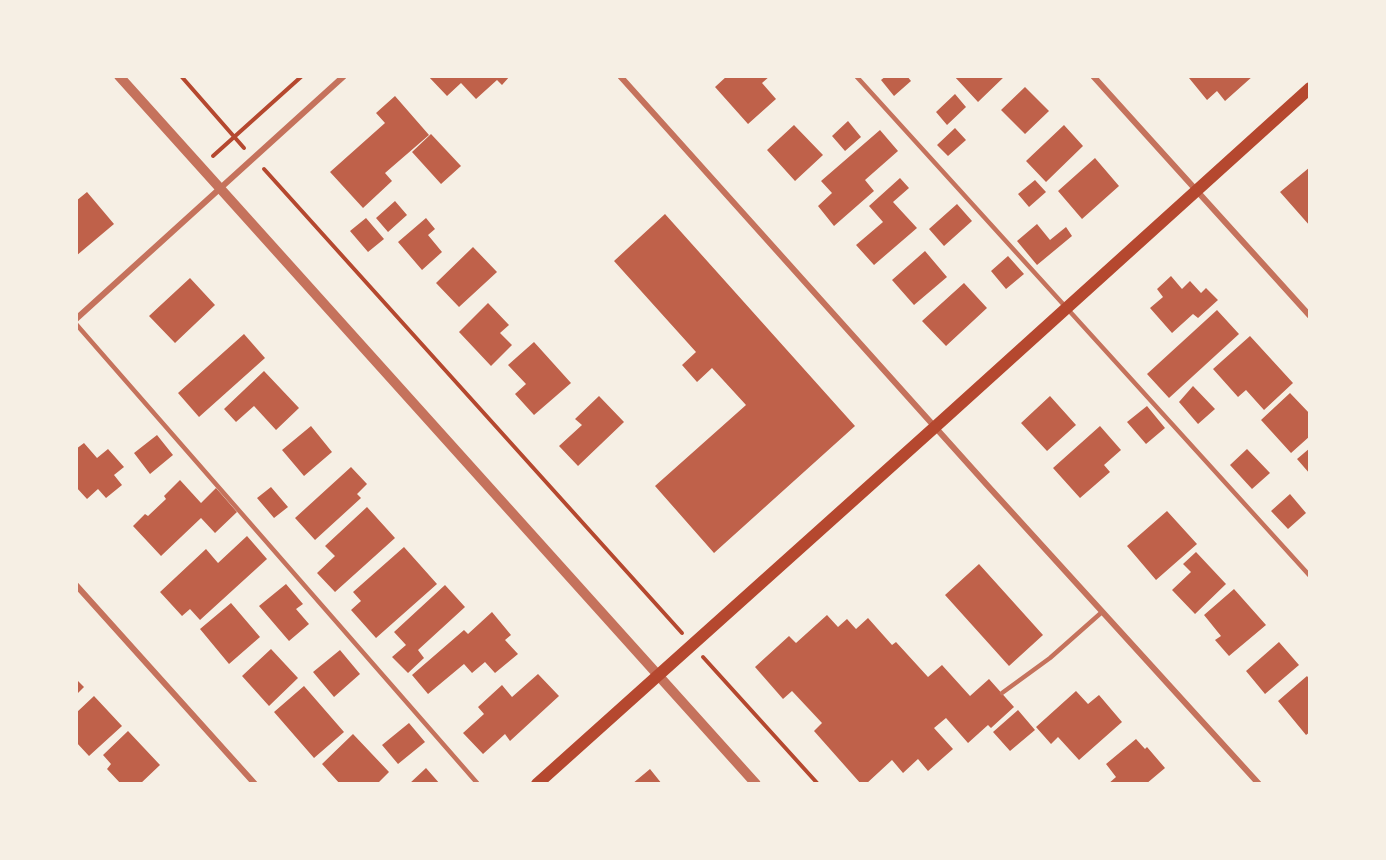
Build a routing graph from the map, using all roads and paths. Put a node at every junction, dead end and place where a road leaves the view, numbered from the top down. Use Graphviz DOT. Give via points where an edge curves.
graph roads {
  1 [pos="119,76"];
  2 [pos="181,76"];
  3 [pos="302,76"];
  4 [pos="344,76"];
  5 [pos="620,76"];
  6 [pos="856,76"];
  7 [pos="1093,76"];
  8 [pos="1310,88"];
  9 [pos="234,136"];
  10 [pos="254,158"];
  11 [pos="201,167"];
  12 [pos="220,189"];
  13 [pos="1196,190"];
  14 [pos="1066,308"];
  15 [pos="1310,316"];
  16 [pos="76,319"];
  17 [pos="76,324"];
  18 [pos="935,427"];
  19 [pos="1310,576"];
  20 [pos="76,585"];
  21 [pos="1102,612"];
  22 [pos="693,644"];
  23 [pos="658,675"];
  24 [pos="1002,693"];
  25 [pos="255,783"];
  26 [pos="478,783"];
  27 [pos="537,783"];
  28 [pos="756,783"];
  29 [pos="818,783"];
  30 [pos="1259,783"];
  1 -- 11 [label="street"];
  2 -- 9 [label="path"];
  3 -- 9 [label="path"];
  4 -- 10 [label="street"];
  5 -- 18 [label="street"];
  6 -- 14 [label="lane"];
  7 -- 13 [label="street"];
  8 -- 13 [label="main road"];
  9 -- 10 [label="path"];
  9 -- 11 [label="path"];
  10 -- 12 [label="street"];
  10 -- 22 [label="path"];
  11 -- 12 [label="street"];
  12 -- 16 [label="street"];
  12 -- 23 [label="street"];
  13 -- 14 [label="main road"];
  13 -- 15 [label="street"];
  14 -- 18 [label="main road"];
  14 -- 19 [label="lane"];
  17 -- 26 [label="lane"];
  18 -- 21 [label="street"];
  18 -- 22 [label="main road"];
  20 -- 25 [label="street"];
  21 -- 24 [label="lane" via="1050,658"];
  21 -- 30 [label="street"];
  22 -- 23 [label="main road"];
  22 -- 29 [label="path"];
  23 -- 27 [label="main road"];
  23 -- 28 [label="street"];
}
